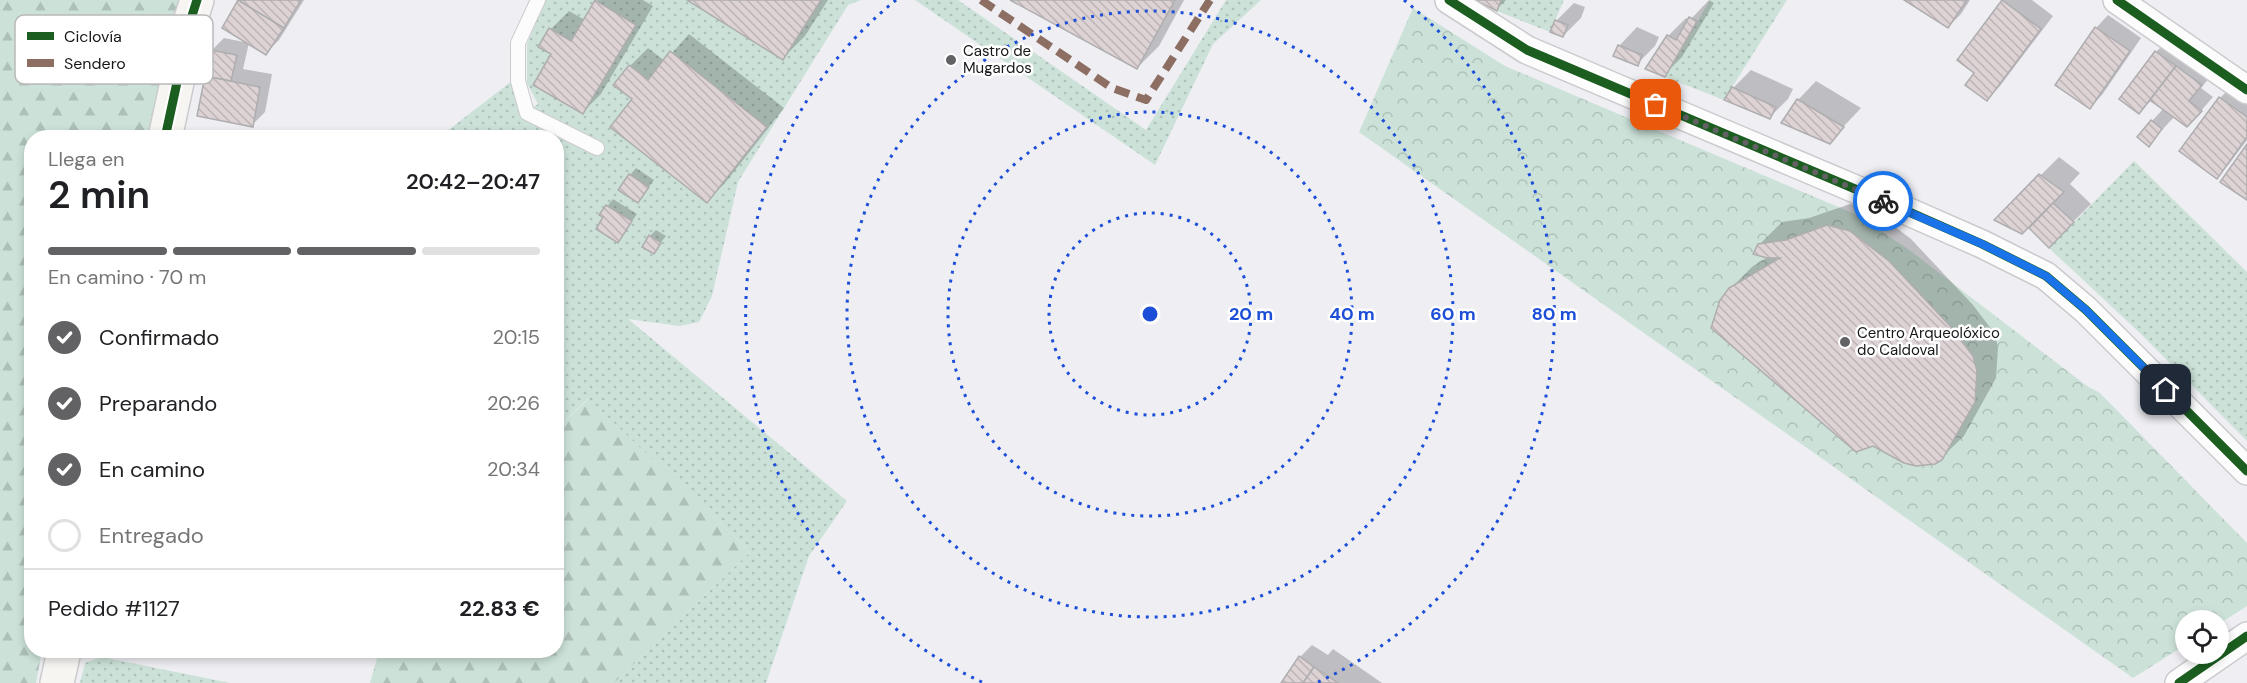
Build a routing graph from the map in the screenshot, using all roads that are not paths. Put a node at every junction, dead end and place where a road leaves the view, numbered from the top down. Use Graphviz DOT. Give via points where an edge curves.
graph roads {
  1 [pos="538,0"];
  2 [pos="1449,0"];
  3 [pos="2117,0"];
  4 [pos="179,84"];
  5 [pos="2247,90"];
  6 [pos="167,130"];
  7 [pos="561,130"];
  8 [pos="564,132"];
  9 [pos="597,148"];
  10 [pos="2247,471"];
  11 [pos="2247,636"];
  12 [pos="62,658"];
  13 [pos="57,683"];
  14 [pos="2179,683"];
  1 -- 7 [label="lane" via="518,43 518,81 527,113"];
  2 -- 10 [label="street" via="1527,50 1962,235 2046,276 2086,310"];
  3 -- 5 [label="street"];
  4 -- 6 [label="street"];
  8 -- 9 [label="lane"];
  11 -- 14 [label="street"];
  12 -- 13 [label="street"];
}
